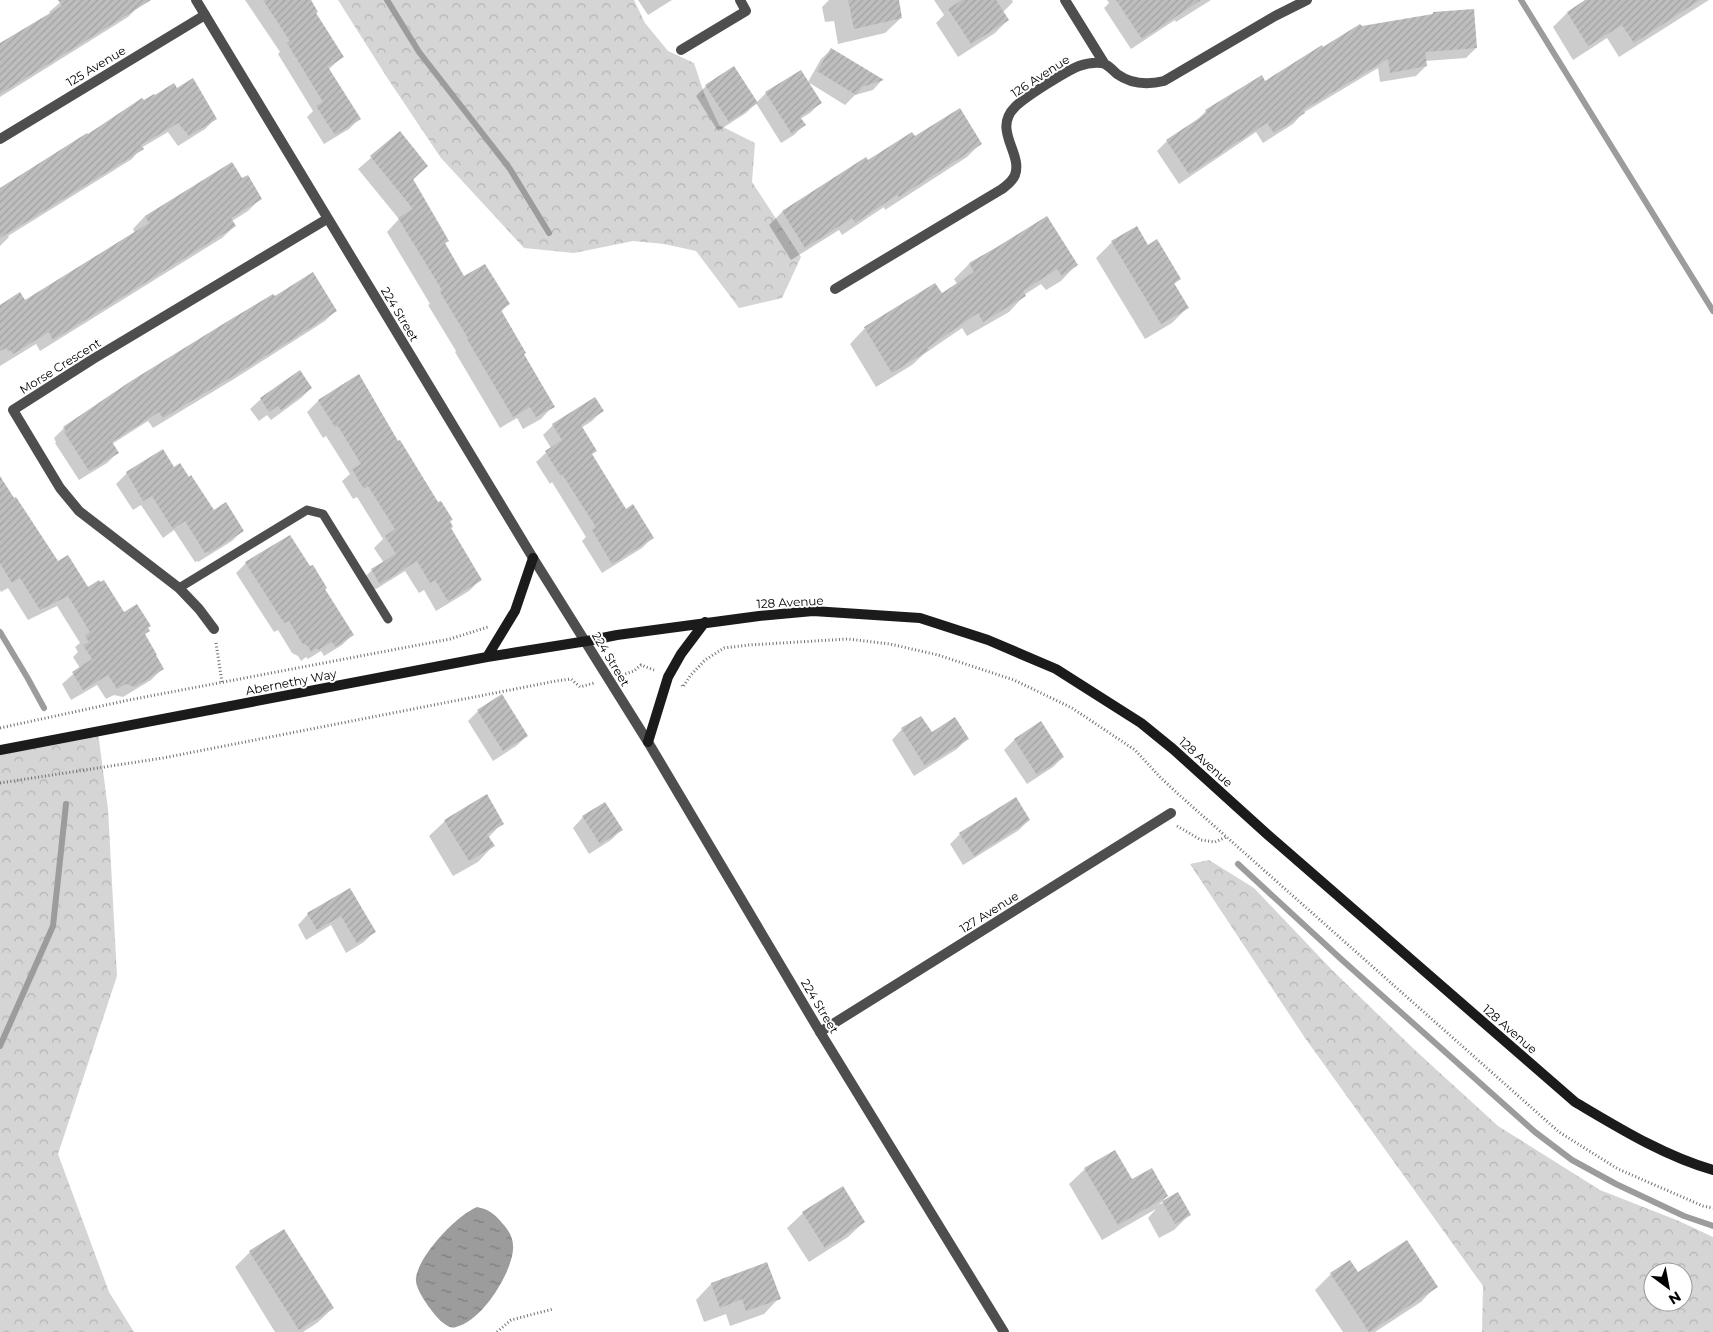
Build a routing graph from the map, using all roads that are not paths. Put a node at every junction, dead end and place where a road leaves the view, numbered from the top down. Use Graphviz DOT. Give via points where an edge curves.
graph roads {
  1 [pos="196,0"];
  2 [pos="740,0"];
  3 [pos="1065,0"];
  4 [pos="1307,0"];
  5 [pos="205,15"];
  6 [pos="681,50"];
  7 [pos="1104,64"];
  8 [pos="0,139"];
  9 [pos="328,219"];
  10 [pos="835,289"];
  11 [pos="533,558"];
  12 [pos="179,588"];
  13 [pos="388,619"];
  14 [pos="706,622"];
  15 [pos="214,629"];
  16 [pos="586,641"];
  17 [pos="487,657"];
  18 [pos="648,742"];
  19 [pos="0,750"];
  20 [pos="1168,815"];
  21 [pos="820,1032"];
  22 [pos="1713,1170"];
  23 [pos="1004,1332"];
  1 -- 5 [label="street, 224 Street"];
  2 -- 6 [label="street" via="746,10"];
  3 -- 7 [label="street"];
  4 -- 7 [label="street" via="1164,81 1145,84 1132,81"];
  5 -- 8 [label="street, 125 Avenue"];
  5 -- 9 [label="street, 224 Street"];
  7 -- 10 [label="street, 126 Avenue" via="1093,62 1078,66 1015,107 1006,126 1016,164 1011,182"];
  9 -- 11 [label="street, 224 Street"];
  9 -- 12 [label="street, Morse Crescent" via="93,359 14,410 60,488 79,511"];
  11 -- 16 [label="street, 224 Street"];
  11 -- 17 [label="main road" via="515,611"];
  12 -- 13 [label="lane" via="307,510 323,514"];
  12 -- 15 [label="street, Morse Crescent"];
  14 -- 16 [label="main road, 128 Avenue"];
  14 -- 18 [label="main road" via="668,677"];
  14 -- 22 [label="main road, 128 Avenue" via="813,611 920,618 988,640 1056,669 1141,723 1174,749 1575,1102 1628,1134"];
  16 -- 17 [label="main road, Abernethy Way"];
  16 -- 18 [label="street, 224 Street"];
  17 -- 19 [label="main road, Abernethy Way"];
  18 -- 21 [label="street, 224 Street"];
  20 -- 21 [label="street, 127 Avenue"];
  21 -- 23 [label="street, 224 Street"];
}
